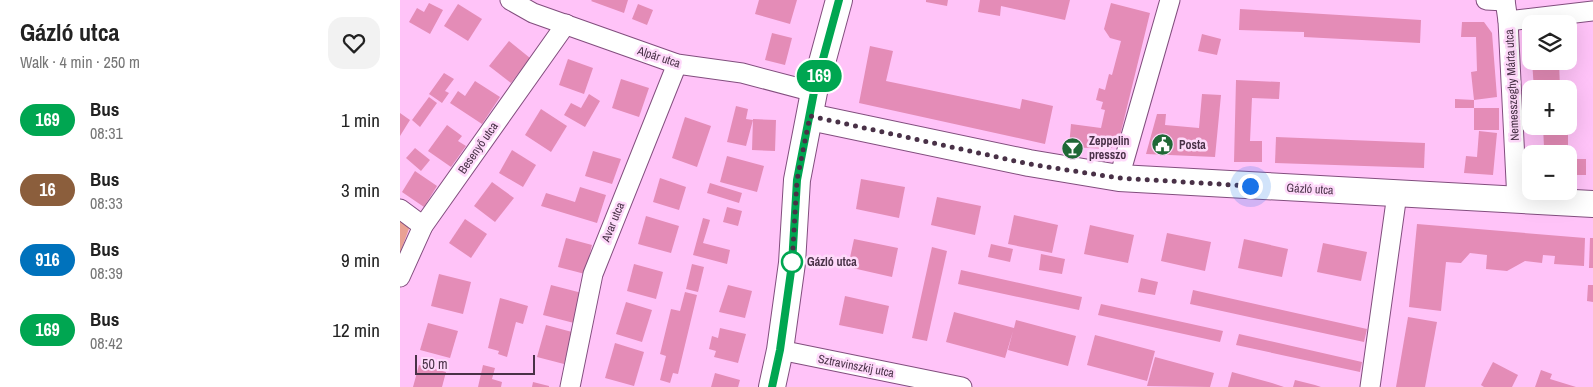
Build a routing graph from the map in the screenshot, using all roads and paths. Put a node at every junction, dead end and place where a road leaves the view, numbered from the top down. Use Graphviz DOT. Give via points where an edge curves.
graph roads {
  1 [pos="510,0"];
  2 [pos="839,0"];
  3 [pos="1170,0"];
  4 [pos="1486,0"];
  5 [pos="1505,0"];
  6 [pos="1593,11"];
  7 [pos="1508,21"];
  8 [pos="566,24"];
  9 [pos="677,64"];
  10 [pos="812,104"];
  11 [pos="1119,178"];
  12 [pos="1397,194"];
  13 [pos="1517,200"];
  14 [pos="1593,204"];
  15 [pos="400,209"];
  16 [pos="423,226"];
  17 [pos="400,277"];
  18 [pos="780,350"];
  19 [pos="901,381"];
  20 [pos="570,387"];
  21 [pos="772,387"];
  22 [pos="960,387"];
  23 [pos="1370,387"];
  1 -- 8 [label="street, Alpár utca" via="533,13"];
  2 -- 10 [label="street"];
  3 -- 11 [label="street"];
  4 -- 5 [label="street"];
  5 -- 7 [label="street, Nemesszeghy Márta utca"];
  6 -- 7 [label="street"];
  7 -- 13 [label="street, Nemesszeghy Márta utca"];
  8 -- 9 [label="street, Alpár utca"];
  8 -- 16 [label="street, Besenyő utca"];
  9 -- 10 [label="street, Alpár utca" via="742,72"];
  9 -- 20 [label="street, Avar utca" via="593,274"];
  10 -- 11 [label="street, Gázló utca" via="1029,164"];
  10 -- 18 [label="street" via="797,180 792,264"];
  11 -- 12 [label="street, Gázló utca"];
  12 -- 13 [label="street, Gázló utca"];
  12 -- 23 [label="street"];
  13 -- 14 [label="street, Gázló utca"];
  15 -- 16 [label="street"];
  16 -- 17 [label="street, Besenyő utca"];
  18 -- 19 [label="street, Sztravinszkij utca"];
  18 -- 21 [label="street"];
  19 -- 22 [label="street, Sztravinszkij utca"];
}
